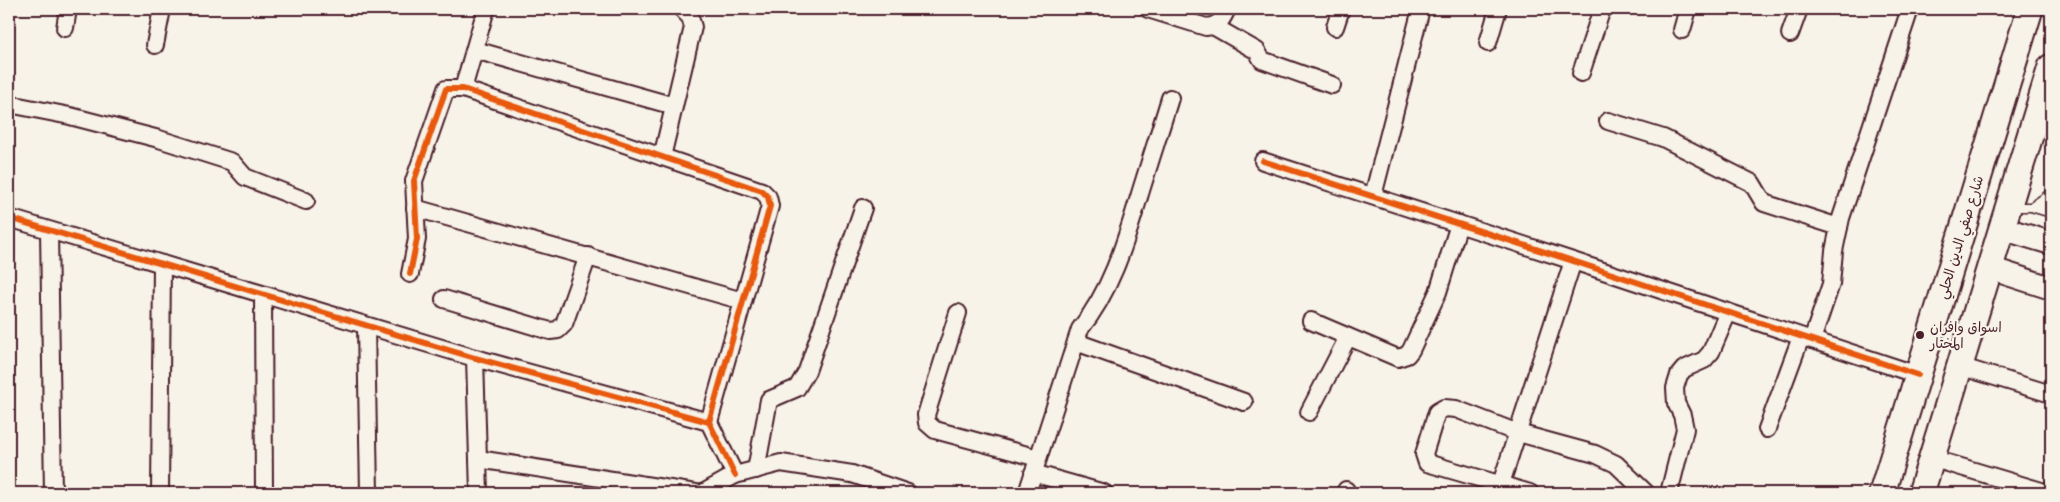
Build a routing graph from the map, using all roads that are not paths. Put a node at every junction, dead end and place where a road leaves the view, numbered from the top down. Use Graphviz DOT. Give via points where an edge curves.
graph roads {
  1 [pos="68,9"];
  2 [pos="162,9"];
  3 [pos="486,9"];
  4 [pos="682,9"];
  5 [pos="1148,9"];
  6 [pos="1226,9"];
  7 [pos="1341,9"];
  8 [pos="1498,9"];
  9 [pos="1602,9"];
  10 [pos="1688,9"];
  11 [pos="1798,9"];
  12 [pos="1910,9"];
  13 [pos="2030,9"];
  14 [pos="1416,10"];
  15 [pos="1215,27"];
  16 [pos="1335,27"];
  17 [pos="65,28"];
  18 [pos="1682,30"];
  19 [pos="1790,34"];
  20 [pos="1488,43"];
  21 [pos="155,45"];
  22 [pos="474,50"];
  23 [pos="2051,67"];
  24 [pos="1581,73"];
  25 [pos="1332,86"];
  26 [pos="463,89"];
  27 [pos="1170,98"];
  28 [pos="9,104"];
  29 [pos="674,106"];
  30 [pos="1608,121"];
  31 [pos="662,157"];
  32 [pos="1263,161"];
  33 [pos="2051,193"];
  34 [pos="1373,196"];
  35 [pos="306,200"];
  36 [pos="2051,204"];
  37 [pos="416,208"];
  38 [pos="863,208"];
  39 [pos="2051,212"];
  40 [pos="2014,214"];
  41 [pos="9,218"];
  42 [pos="1459,224"];
  43 [pos="1839,226"];
  44 [pos="49,231"];
  45 [pos="2051,243"];
  46 [pos="588,256"];
  47 [pos="1573,261"];
  48 [pos="162,264"];
  49 [pos="1989,268"];
  50 [pos="410,274"];
  51 [pos="2051,288"];
  52 [pos="263,295"];
  53 [pos="444,299"];
  54 [pos="743,301"];
  55 [pos="1728,312"];
  56 [pos="958,313"];
  57 [pos="1311,322"];
  58 [pos="366,326"];
  59 [pos="1348,337"];
  60 [pos="1806,338"];
  61 [pos="1076,342"];
  62 [pos="475,358"];
  63 [pos="1960,366"];
  64 [pos="1918,375"];
  65 [pos="2051,394"];
  66 [pos="1244,402"];
  67 [pos="1309,412"];
  68 [pos="709,422"];
  69 [pos="1767,429"];
  70 [pos="1518,433"];
  71 [pos="478,458"];
  72 [pos="1931,458"];
  73 [pos="1036,466"];
  74 [pos="756,470"];
  75 [pos="735,475"];
  76 [pos="1499,489"];
  77 [pos="53,493"];
  78 [pos="160,493"];
  79 [pos="264,493"];
  80 [pos="369,493"];
  81 [pos="479,493"];
  82 [pos="696,493"];
  83 [pos="703,493"];
  84 [pos="908,493"];
  85 [pos="1027,493"];
  86 [pos="1104,493"];
  87 [pos="1530,493"];
  88 [pos="1646,493"];
  89 [pos="1669,493"];
  90 [pos="1882,493"];
  91 [pos="1921,493"];
  92 [pos="2048,493"];
  1 -- 17 [label="street"];
  2 -- 21 [label="street"];
  3 -- 22 [label="street"];
  4 -- 29 [label="street" via="694,27"];
  5 -- 15 [label="street"];
  6 -- 15 [label="street"];
  7 -- 16 [label="street"];
  8 -- 20 [label="street"];
  9 -- 24 [label="street"];
  10 -- 18 [label="street"];
  11 -- 19 [label="street"];
  12 -- 43 [label="street"];
  13 -- 64 [label="main road, شارع صفي الدين الحلي"];
  14 -- 34 [label="street"];
  15 -- 25 [label="street" via="1257,50 1262,60"];
  22 -- 26 [label="street"];
  22 -- 29 [label="street"];
  23 -- 40 [label="main road"];
  26 -- 31 [label="street"];
  26 -- 37 [label="street" via="446,89 414,181"];
  27 -- 61 [label="street" via="1130,226 1109,281 1095,310 1080,329"];
  28 -- 35 [label="street" via="159,139 232,162 245,178"];
  29 -- 31 [label="street"];
  30 -- 43 [label="street" via="1663,138 1752,183 1764,203"];
  31 -- 54 [label="street" via="762,191 768,197 770,206"];
  32 -- 34 [label="street"];
  33 -- 40 [label="lane"];
  34 -- 42 [label="street"];
  36 -- 40 [label="lane"];
  37 -- 46 [label="street"];
  37 -- 50 [label="street" via="417,239"];
  38 -- 74 [label="street" via="807,371 797,388 770,400"];
  39 -- 40 [label="lane"];
  40 -- 45 [label="street"];
  40 -- 49 [label="main road"];
  41 -- 44 [label="street"];
  42 -- 47 [label="street"];
  42 -- 59 [label="street" via="1438,292 1412,350 1398,358"];
  43 -- 60 [label="street" via="1831,284"];
  44 -- 48 [label="street"];
  44 -- 77 [label="street"];
  46 -- 53 [label="street" via="564,324 558,330 550,331"];
  46 -- 54 [label="street"];
  47 -- 55 [label="street"];
  47 -- 70 [label="street"];
  48 -- 52 [label="street"];
  48 -- 78 [label="street"];
  49 -- 51 [label="street"];
  49 -- 63 [label="main road"];
  52 -- 58 [label="street"];
  52 -- 79 [label="street"];
  54 -- 68 [label="street"];
  55 -- 60 [label="street"];
  55 -- 89 [label="street" via="1711,352 1704,360 1684,369 1675,388 1676,403 1685,429"];
  56 -- 73 [label="street" via="926,415 927,423 935,430"];
  57 -- 59 [label="street"];
  58 -- 62 [label="street"];
  58 -- 80 [label="street"];
  59 -- 67 [label="street"];
  60 -- 64 [label="street"];
  60 -- 69 [label="street"];
  61 -- 66 [label="street"];
  61 -- 73 [label="street"];
  62 -- 68 [label="street"];
  62 -- 71 [label="street"];
  63 -- 65 [label="street"];
  63 -- 72 [label="main road"];
  64 -- 90 [label="main road, شارع صفي الدين الحلي"];
  68 -- 75 [label="street"];
  70 -- 76 [label="street"];
  70 -- 76 [label="street" via="1456,409 1444,408 1437,412 1424,454 1427,463"];
  70 -- 88 [label="street" via="1595,454 1616,464"];
  71 -- 81 [label="street"];
  71 -- 82 [label="street"];
  72 -- 91 [label="main road"];
  72 -- 92 [label="street"];
  73 -- 85 [label="street"];
  73 -- 86 [label="street"];
  74 -- 75 [label="street"];
  74 -- 84 [label="street" via="781,463 834,471"];
  75 -- 83 [label="street"];
  76 -- 87 [label="street"];
}
